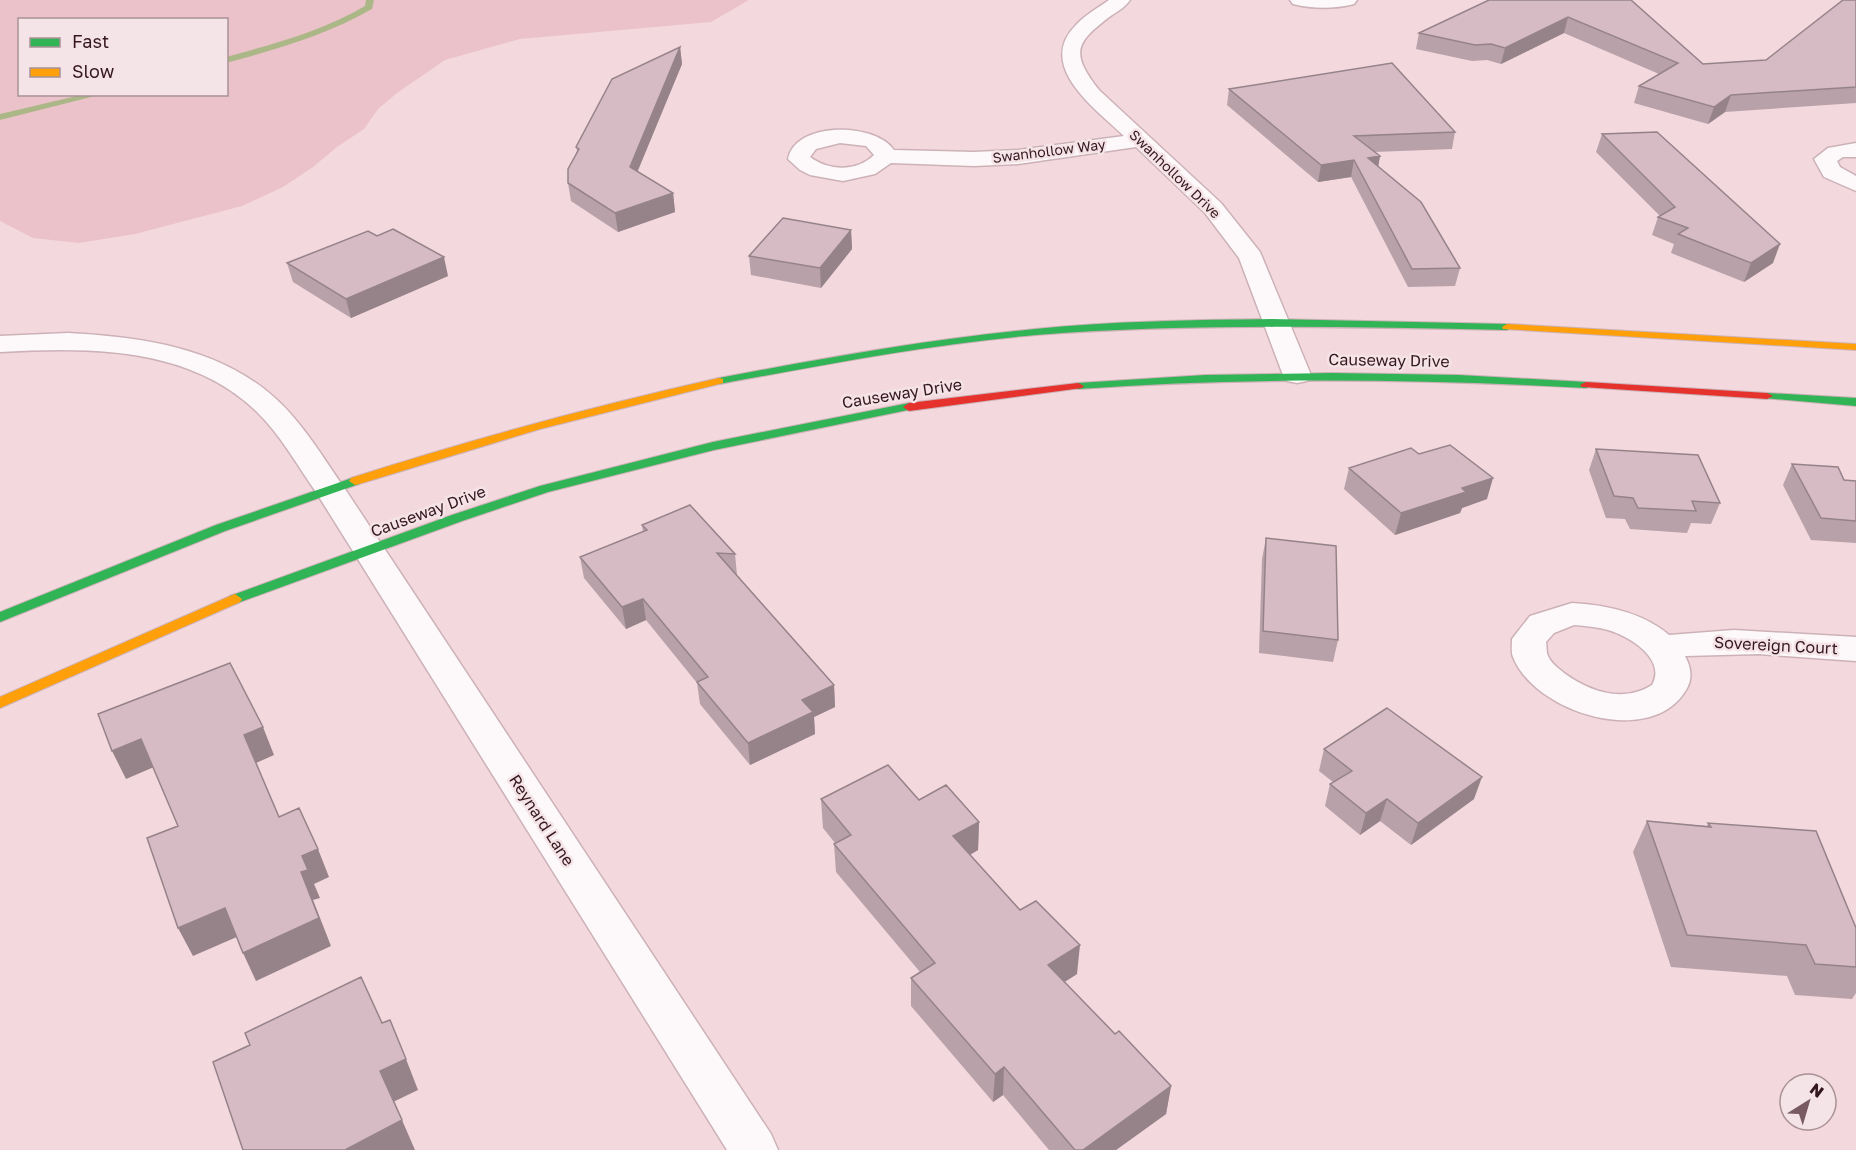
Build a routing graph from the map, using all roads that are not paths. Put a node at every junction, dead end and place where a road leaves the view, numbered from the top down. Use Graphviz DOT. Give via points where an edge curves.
graph roads {
  1 [pos="1121,0"];
  2 [pos="1299,0"];
  3 [pos="1348,0"];
  4 [pos="1141,140"];
  5 [pos="1856,150"];
  6 [pos="885,156"];
  7 [pos="1856,184"];
  8 [pos="1277,322"];
  9 [pos="0,344"];
  10 [pos="1856,347"];
  11 [pos="1297,375"];
  12 [pos="1856,402"];
  13 [pos="330,489"];
  14 [pos="368,550"];
  15 [pos="0,617"];
  16 [pos="1661,648"];
  17 [pos="1856,649"];
  18 [pos="0,704"];
  19 [pos="754,1150"];
  1 -- 4 [label="street, Swanhollow Drive" via="1082,29 1072,46 1071,61 1073,70 1092,94"];
  2 -- 3 [label="street"];
  4 -- 6 [label="street, Swanhollow Way" via="1018,157"];
  4 -- 8 [label="street, Swanhollow Drive" via="1213,207 1251,257"];
  5 -- 7 [label="street" via="1839,151 1825,159 1831,171"];
  8 -- 10 [label="street" via="1465,324"];
  8 -- 11 [label="street, Swanhollow Drive"];
  8 -- 13 [label="street" via="1146,325 1008,336 817,362 712,381 511,431"];
  9 -- 13 [label="street, Reynard Lane" via="85,343 138,348 194,361 237,381 266,405"];
  11 -- 12 [label="street, Causeway Drive" via="1515,381"];
  11 -- 14 [label="street, Causeway Drive" via="1169,379 1024,392 916,405 824,422 703,447 542,490"];
  13 -- 14 [label="street, Reynard Lane"];
  13 -- 15 [label="street" via="84,580"];
  14 -- 18 [label="street, Causeway Drive" via="178,622"];
  14 -- 19 [label="street, Reynard Lane"];
  16 -- 17 [label="street, Sovereign Court" via="1724,640"];
}
